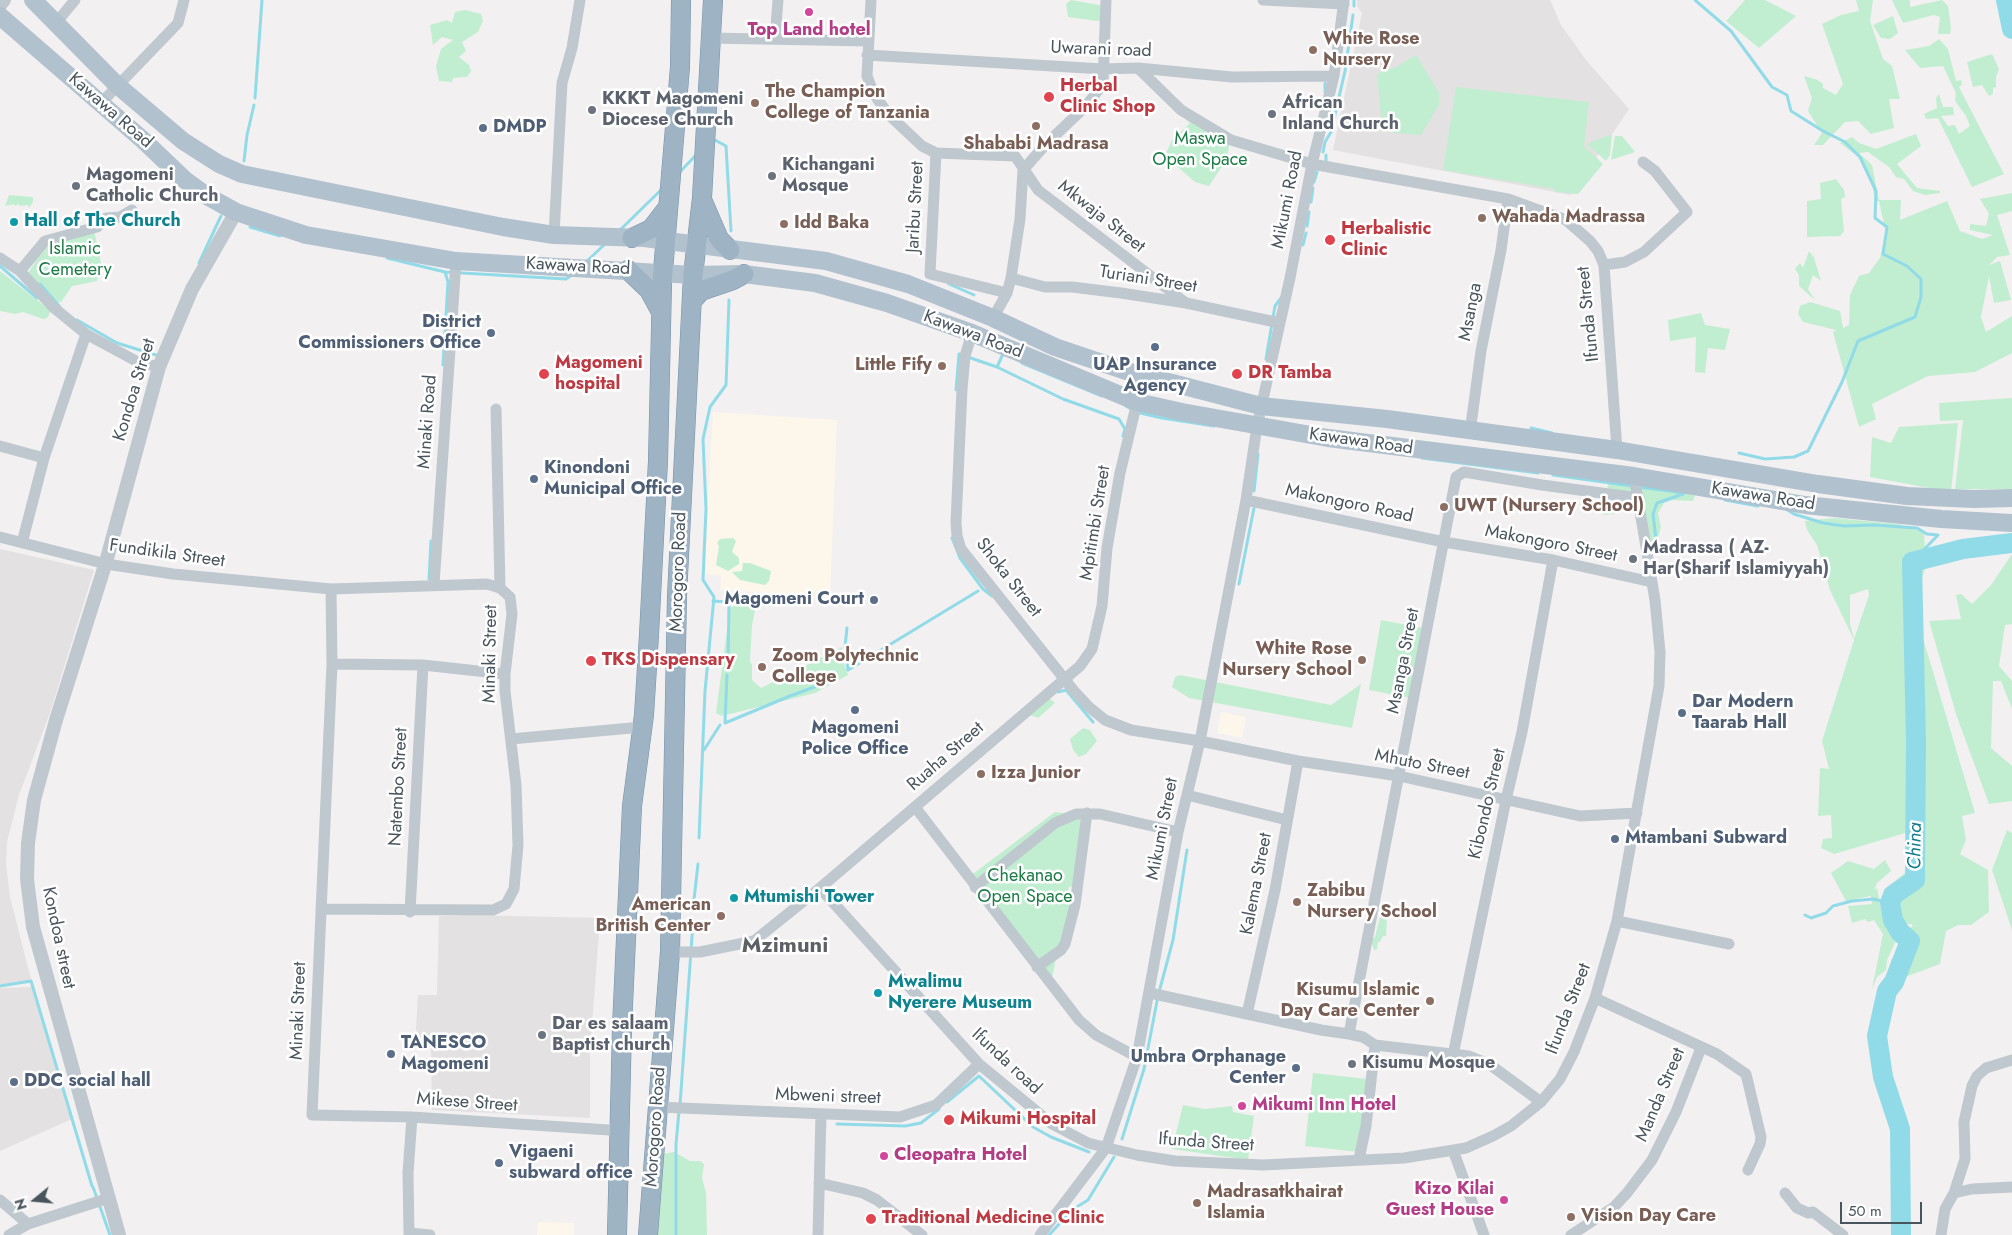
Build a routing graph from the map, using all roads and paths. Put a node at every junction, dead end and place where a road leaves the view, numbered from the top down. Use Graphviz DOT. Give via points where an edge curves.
graph roads {
  1 [pos="4,0"];
  2 [pos="33,0"];
  3 [pos="75,0"];
  4 [pos="184,0"];
  5 [pos="580,0"];
  6 [pos="682,0"];
  7 [pos="713,0"];
  8 [pos="778,0"];
  9 [pos="871,0"];
  10 [pos="1106,0"];
  11 [pos="1263,0"];
  12 [pos="1344,2"];
  13 [pos="0,5"];
  14 [pos="0,16"];
  15 [pos="55,24"];
  16 [pos="709,38"];
  17 [pos="775,38"];
  18 [pos="868,41"];
  19 [pos="867,55"];
  20 [pos="1138,68"];
  21 [pos="1103,69"];
  22 [pos="1334,76"];
  23 [pos="117,85"];
  24 [pos="101,102"];
  25 [pos="936,153"];
  26 [pos="1643,162"];
  27 [pos="1312,164"];
  28 [pos="1023,170"];
  29 [pos="702,198"];
  30 [pos="1508,199"];
  31 [pos="668,206"];
  32 [pos="132,210"];
  33 [pos="236,212"];
  34 [pos="554,236"];
  35 [pos="632,238"];
  36 [pos="665,240"];
  37 [pos="698,244"];
  38 [pos="730,250"];
  39 [pos="0,258"];
  40 [pos="456,261"];
  41 [pos="1604,265"];
  42 [pos="628,270"];
  43 [pos="20,271"];
  44 [pos="662,272"];
  45 [pos="744,274"];
  46 [pos="930,274"];
  47 [pos="693,275"];
  48 [pos="1011,278"];
  49 [pos="928,292"];
  50 [pos="1007,293"];
  51 [pos="692,301"];
  52 [pos="1186,303"];
  53 [pos="662,313"];
  54 [pos="993,318"];
  55 [pos="1280,323"];
  56 [pos="972,333"];
  57 [pos="86,334"];
  58 [pos="159,367"];
  59 [pos="1137,402"];
  60 [pos="1260,406"];
  61 [pos="496,409"];
  62 [pos="1256,426"];
  63 [pos="1470,432"];
  64 [pos="0,446"];
  65 [pos="1618,450"];
  66 [pos="44,458"];
  67 [pos="1634,476"];
  68 [pos="1639,498"];
  69 [pos="2012,498"];
  70 [pos="1246,500"];
  71 [pos="2012,523"];
  72 [pos="0,536"];
  73 [pos="1444,542"];
  74 [pos="22,543"];
  75 [pos="1552,560"];
  76 [pos="106,563"];
  77 [pos="1652,582"];
  78 [pos="434,585"];
  79 [pos="500,588"];
  80 [pos="331,590"];
  81 [pos="1092,649"];
  82 [pos="332,664"];
  83 [pos="422,665"];
  84 [pos="505,674"];
  85 [pos="1066,678"];
  86 [pos="642,727"];
  87 [pos="511,739"];
  88 [pos="1200,741"];
  89 [pos="1298,761"];
  90 [pos="1399,776"];
  91 [pos="1188,795"];
  92 [pos="1506,800"];
  93 [pos="915,807"];
  94 [pos="1087,813"];
  95 [pos="1637,813"];
  96 [pos="1287,820"];
  97 [pos="1178,832"];
  98 [pos="974,887"];
  99 [pos="820,888"];
  100 [pos="321,909"];
  101 [pos="410,912"];
  102 [pos="1617,921"];
  103 [pos="1729,944"];
  104 [pos="670,952"];
  105 [pos="1037,967"];
  106 [pos="1150,993"];
  107 [pos="1595,998"];
  108 [pos="1247,1014"];
  109 [pos="1349,1034"];
  110 [pos="1375,1045"];
  111 [pos="1701,1048"];
  112 [pos="1453,1054"];
  113 [pos="1137,1057"];
  114 [pos="2012,1060"];
  115 [pos="979,1064"];
  116 [pos="1540,1102"];
  117 [pos="657,1107"];
  118 [pos="821,1114"];
  119 [pos="312,1115"];
  120 [pos="412,1117"];
  121 [pos="619,1133"];
  122 [pos="1106,1148"];
  123 [pos="1453,1150"];
  124 [pos="1359,1159"];
  125 [pos="1748,1170"];
  126 [pos="819,1183"];
  127 [pos="2012,1187"];
  128 [pos="1954,1193"];
  129 [pos="1785,1194"];
  130 [pos="109,1198"];
  131 [pos="0,1200"];
  132 [pos="28,1224"];
  133 [pos="1840,1232"];
  134 [pos="409,1234"];
  135 [pos="9,1235"];
  136 [pos="119,1235"];
  137 [pos="430,1235"];
  138 [pos="617,1235"];
  139 [pos="648,1235"];
  140 [pos="818,1235"];
  141 [pos="922,1235"];
  142 [pos="1040,1235"];
  143 [pos="1484,1235"];
  144 [pos="1571,1235"];
  145 [pos="1941,1235"];
  1 -- 13 [label="street"];
  2 -- 15 [label="main road, Kawawa Road"];
  3 -- 15 [label="street"];
  4 -- 23 [label="street" via="178,23"];
  5 -- 34 [label="street" via="562,83"];
  6 -- 31 [label="highway, Morogoro Road" via="680,67"];
  7 -- 16 [label="highway, Morogoro Road"];
  8 -- 17 [label="street"];
  9 -- 18 [label="street"];
  10 -- 21 [label="street"];
  11 -- 12 [label="street"];
  12 -- 22 [label="street, Mikumi Road"];
  14 -- 24 [label="main road, Kawawa Road"];
  15 -- 23 [label="main road, Kawawa Road"];
  16 -- 17 [label="street"];
  16 -- 29 [label="highway, Morogoro Road"];
  17 -- 18 [label="street"];
  18 -- 19 [label="street"];
  19 -- 21 [label="street, Uwarani road"];
  19 -- 25 [label="street" via="870,85 888,114 922,146"];
  20 -- 21 [label="street, Uwarani road"];
  20 -- 22 [label="street, Uwarani road" via="1232,77"];
  20 -- 27 [label="street, Ifunda Street" via="1181,110 1231,140"];
  21 -- 28 [label="street" via="1103,84 1086,106"];
  22 -- 27 [label="street, Mikumi Road"];
  23 -- 24 [label="street"];
  23 -- 34 [label="main road, Kawawa Road" via="194,149 242,174"];
  24 -- 33 [label="main road, Kawawa Road" via="185,180"];
  25 -- 28 [label="street, Mkwaja Street" via="1015,156"];
  25 -- 46 [label="street, Jaribu Street"];
  26 -- 41 [label="street" via="1655,171 1687,212 1644,252 1625,262"];
  27 -- 30 [label="street, Ifunda Street"];
  27 -- 55 [label="street, Mikumi Road"];
  28 -- 48 [label="street"];
  28 -- 52 [label="street, Mkwaja Street" via="1038,190"];
  29 -- 37 [label="highway, Morogoro Road"];
  29 -- 38 [label="highway" via="719,238"];
  30 -- 41 [label="street, Ifunda Street" via="1566,220 1590,241"];
  30 -- 63 [label="street, Msanga"];
  31 -- 35 [label="highway" via="651,229"];
  31 -- 36 [label="highway, Morogoro Road"];
  32 -- 43 [label="street" via="120,217 106,218 97,226 45,241"];
  33 -- 40 [label="main road, Kawawa Road" via="306,235"];
  33 -- 58 [label="street, Kondoa Street" via="192,289"];
  34 -- 35 [label="main road, Kawawa Road"];
  35 -- 36 [label="main road, Kawawa Road"];
  36 -- 37 [label="main road, Kawawa Road"];
  36 -- 44 [label="highway, Morogoro Road"];
  37 -- 38 [label="main road, Kawawa Road"];
  37 -- 47 [label="highway, Morogoro Road"];
  38 -- 49 [label="main road, Kawawa Road" via="826,261"];
  39 -- 43 [label="street"];
  40 -- 42 [label="main road, Kawawa Road"];
  40 -- 78 [label="street, Minaki Road"];
  41 -- 65 [label="street, Ifunda Street"];
  42 -- 44 [label="main road, Kawawa Road"];
  42 -- 53 [label="highway" via="649,290"];
  43 -- 57 [label="street" via="58,312"];
  44 -- 47 [label="main road, Kawawa Road"];
  44 -- 53 [label="highway, Morogoro Road"];
  45 -- 47 [label="main road, Kawawa Road"];
  45 -- 51 [label="highway" via="701,291"];
  45 -- 56 [label="main road, Kawawa Road" via="844,290"];
  46 -- 49 [label="street"];
  46 -- 50 [label="street, Jaribu Street"];
  47 -- 51 [label="highway, Morogoro Road"];
  48 -- 50 [label="street"];
  48 -- 52 [label="street, Turiani Street" via="1045,288 1099,290"];
  49 -- 54 [label="main road, Kawawa Road"];
  50 -- 54 [label="street"];
  51 -- 104 [label="highway, Morogoro Road" via="677,596"];
  52 -- 55 [label="street, Turiani Street"];
  53 -- 86 [label="highway, Morogoro Road" via="658,461"];
  54 -- 60 [label="main road, Kawawa Road" via="1055,346 1126,371"];
  55 -- 60 [label="street, Mikumi Road"];
  56 -- 59 [label="main road, Kawawa Road"];
  56 -- 85 [label="street, Shoka Street" via="962,389 957,536 969,561"];
  57 -- 58 [label="street" via="138,362"];
  57 -- 66 [label="street"];
  58 -- 76 [label="street, Kondoa Street"];
  59 -- 62 [label="main road, Kawawa Road"];
  59 -- 81 [label="street, Mpitimbi Street" via="1120,473 1102,606"];
  60 -- 62 [label="street, Mikumi Street"];
  60 -- 63 [label="main road, Kawawa Road" via="1387,419"];
  61 -- 79 [label="street"];
  62 -- 67 [label="main road, Kawawa Road" via="1391,447"];
  62 -- 70 [label="street, Mikumi Street"];
  63 -- 65 [label="main road, Kawawa Road"];
  64 -- 66 [label="street"];
  65 -- 69 [label="main road, Kawawa Road" via="1907,496"];
  66 -- 74 [label="street"];
  67 -- 68 [label="street, Ifunda Street"];
  67 -- 71 [label="main road, Kawawa Road" via="1805,505"];
  68 -- 73 [label="street, Msanga Street" via="1464,472 1456,480"];
  68 -- 77 [label="street, Ifunda Street"];
  70 -- 73 [label="street, Makongoro Road"];
  70 -- 88 [label="street, Mikumi Street"];
  72 -- 74 [label="street, Fundikila Street"];
  73 -- 75 [label="street, Makongoro Street"];
  73 -- 90 [label="street, Msanga Street"];
  74 -- 76 [label="street, Fundikila Street"];
  75 -- 77 [label="street, Makongoro Street"];
  75 -- 92 [label="street, Kibondo Street" via="1522,732"];
  76 -- 80 [label="street, Fundikila Street" via="173,574"];
  76 -- 130 [label="street, Kondoa street" via="34,800 27,879 42,965"];
  77 -- 95 [label="street, Ifunda Street" via="1660,652 1659,686"];
  78 -- 79 [label="street, Minaki Street" via="487,584"];
  78 -- 80 [label="street, Minaki Street"];
  79 -- 84 [label="street, Minaki Street" via="510,597 512,614"];
  80 -- 82 [label="street, Minaki Street"];
  81 -- 85 [label="street, Ruaha Street"];
  82 -- 83 [label="street"];
  82 -- 100 [label="street, Minaki Street"];
  83 -- 84 [label="street"];
  83 -- 101 [label="street, Natembo Street"];
  84 -- 87 [label="street, Minaki Street"];
  85 -- 88 [label="street, Shoka Street" via="1089,707 1105,720 1131,730"];
  85 -- 93 [label="street, Ruaha Street"];
  86 -- 87 [label="street"];
  86 -- 121 [label="highway, Morogoro Road" via="632,806"];
  87 -- 101 [label="street, Minaki Street" via="518,845 514,889 506,904 493,910"];
  88 -- 89 [label="street, Mhuto Street"];
  88 -- 91 [label="street, Mikumi Street"];
  89 -- 90 [label="street, Mhuto Street"];
  89 -- 96 [label="street, Kalema Street"];
  90 -- 92 [label="street, Mhuto Street"];
  90 -- 109 [label="street, Msanga Street"];
  91 -- 96 [label="street"];
  91 -- 97 [label="street, Mikumi Street"];
  92 -- 95 [label="street, Mhuto Street" via="1580,816"];
  92 -- 112 [label="street, Kibondo Street"];
  93 -- 98 [label="street"];
  93 -- 99 [label="street, Ruaha Street"];
  94 -- 97 [label="street"];
  94 -- 98 [label="street" via="1056,823"];
  94 -- 105 [label="street" via="1065,944"];
  95 -- 102 [label="street, Ifunda Street"];
  96 -- 108 [label="street, Kalema Street"];
  97 -- 106 [label="street, Mikumi Street"];
  98 -- 105 [label="street"];
  99 -- 104 [label="street, Ruaha Street" via="754,941 700,952"];
  99 -- 115 [label="street, Ifunda road"];
  100 -- 101 [label="street, Minaki Street"];
  100 -- 119 [label="street, Minaki Street"];
  102 -- 103 [label="street"];
  102 -- 107 [label="street, Ifunda Street"];
  104 -- 117 [label="highway, Morogoro Road"];
  105 -- 113 [label="street" via="1079,1020 1096,1035"];
  106 -- 108 [label="street"];
  106 -- 113 [label="street, Mikumi Street"];
  107 -- 111 [label="street, Manda Street"];
  107 -- 116 [label="street, Ifunda Street" via="1560,1079"];
  108 -- 109 [label="street"];
  109 -- 110 [label="street" via="1363,1037"];
  110 -- 112 [label="street"];
  110 -- 124 [label="street"];
  111 -- 125 [label="street" via="1717,1054 1748,1077 1761,1137"];
  111 -- 144 [label="street, Manda Street" via="1652,1160 1614,1207"];
  112 -- 116 [label="street" via="1490,1064"];
  113 -- 122 [label="street, Mikumi Street"];
  114 -- 128 [label="street" via="1986,1068 1972,1086 1964,1122 1965,1159"];
  115 -- 118 [label="street, Mbweni street" via="936,1105 919,1112 900,1117"];
  115 -- 122 [label="street, Ifunda road" via="1052,1124 1088,1144"];
  116 -- 123 [label="street, Ifunda Street" via="1494,1136"];
  117 -- 118 [label="street, Mbweni street"];
  117 -- 139 [label="highway, Morogoro Road"];
  118 -- 126 [label="street"];
  119 -- 120 [label="street, Mikese Street"];
  120 -- 121 [label="street, Mikese Street"];
  120 -- 134 [label="street" via="408,1173"];
  121 -- 138 [label="highway, Morogoro Road"];
  122 -- 124 [label="street, Ifunda Street" via="1175,1160 1254,1164"];
  122 -- 142 [label="street, Mikumi Street"];
  123 -- 124 [label="street, Ifunda Street" via="1404,1158"];
  123 -- 143 [label="street"];
  126 -- 140 [label="street"];
  126 -- 141 [label="street" via="864,1193"];
  127 -- 128 [label="street"];
  128 -- 145 [label="street" via="1945,1209"];
  129 -- 133 [label="street" via="1797,1208 1813,1212"];
  130 -- 132 [label="street"];
  130 -- 136 [label="street, Kondoa street"];
  131 -- 132 [label="street"];
  132 -- 135 [label="street"];
  134 -- 137 [label="street"];
}
